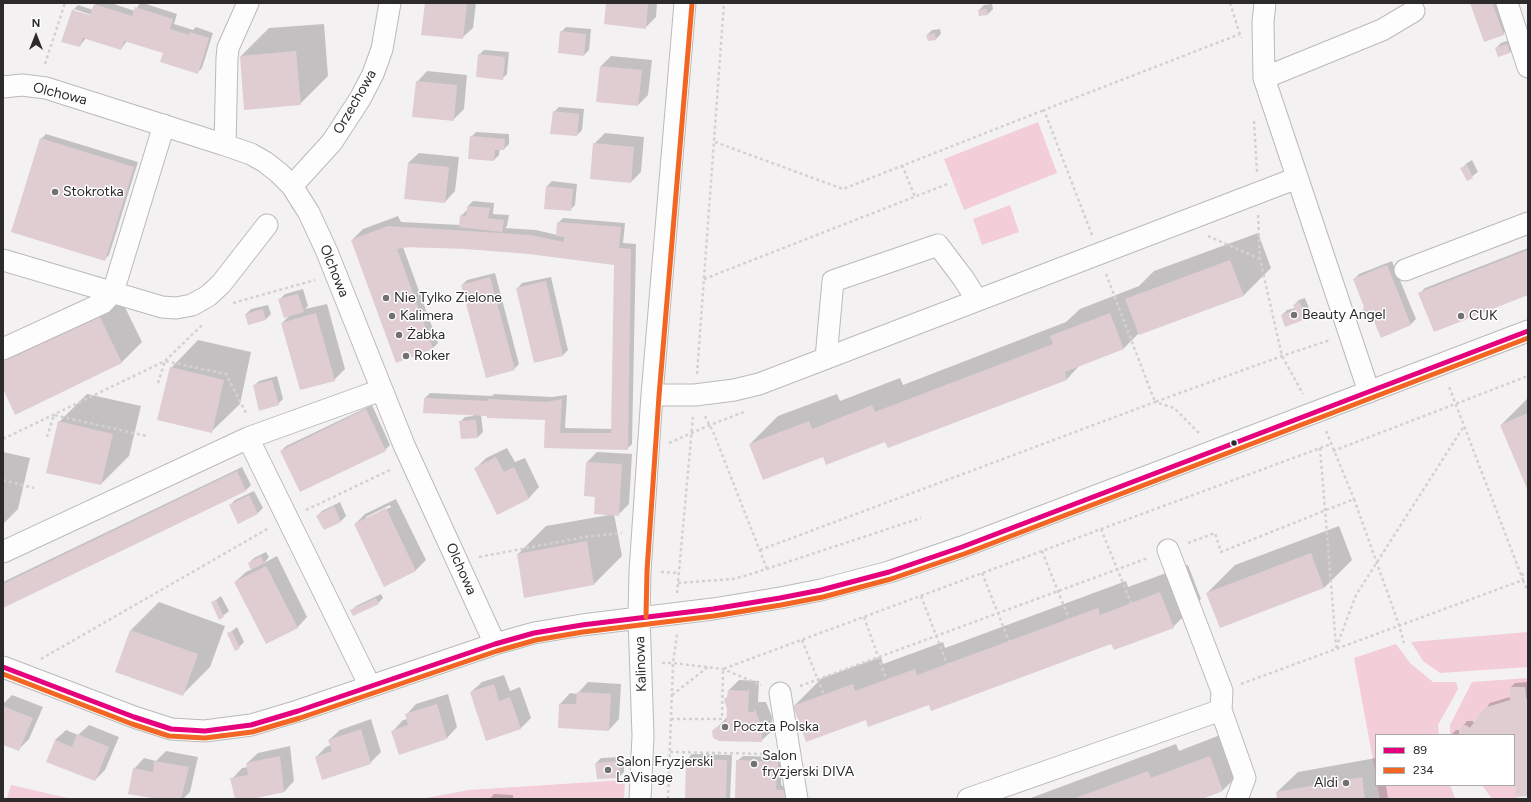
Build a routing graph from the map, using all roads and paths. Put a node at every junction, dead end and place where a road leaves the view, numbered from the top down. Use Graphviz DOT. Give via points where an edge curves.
graph roads {
  1 [pos="65,3"];
  2 [pos="248,3"];
  3 [pos="390,3"];
  4 [pos="685,3"];
  5 [pos="724,3"];
  6 [pos="1265,3"];
  7 [pos="1507,3"];
  8 [pos="1414,11"];
  9 [pos="45,64"];
  10 [pos="1528,67"];
  11 [pos="1264,78"];
  12 [pos="3,87"];
  13 [pos="1044,110"];
  14 [pos="164,125"];
  15 [pos="715,142"];
  16 [pos="225,145"];
  17 [pos="902,166"];
  18 [pos="1297,178"];
  19 [pos="950,184"];
  20 [pos="292,186"];
  21 [pos="915,197"];
  22 [pos="1528,223"];
  23 [pos="267,225"];
  24 [pos="3,260"];
  25 [pos="1405,270"];
  26 [pos="704,279"];
  27 [pos="316,280"];
  28 [pos="113,292"];
  29 [pos="977,300"];
  30 [pos="228,304"];
  31 [pos="205,322"];
  32 [pos="1528,331"];
  33 [pos="3,349"];
  34 [pos="826,358"];
  35 [pos="166,361"];
  36 [pos="1528,376"];
  37 [pos="158,383"];
  38 [pos="1448,383"];
  39 [pos="381,390"];
  40 [pos="1369,392"];
  41 [pos="652,395"];
  42 [pos="695,395"];
  43 [pos="1456,404"];
  44 [pos="54,415"];
  45 [pos="1464,426"];
  46 [pos="249,428"];
  47 [pos="1326,430"];
  48 [pos="1204,435"];
  49 [pos="147,436"];
  50 [pos="47,437"];
  51 [pos="3,439"];
  52 [pos="1331,444"];
  53 [pos="1320,448"];
  54 [pos="1333,451"];
  55 [pos="393,469"];
  56 [pos="3,480"];
  57 [pos="34,488"];
  58 [pos="1354,499"];
  59 [pos="1326,510"];
  60 [pos="921,518"];
  61 [pos="288,519"];
  62 [pos="1101,529"];
  63 [pos="622,533"];
  64 [pos="760,550"];
  65 [pos="1168,550"];
  66 [pos="1042,551"];
  67 [pos="3,552"];
  68 [pos="471,559"];
  69 [pos="1376,563"];
  70 [pos="767,569"];
  71 [pos="1118,569"];
  72 [pos="1528,572"];
  73 [pos="982,573"];
  74 [pos="1521,575"];
  75 [pos="1523,580"];
  76 [pos="678,583"];
  77 [pos="1057,591"];
  78 [pos="1528,592"];
  79 [pos="921,596"];
  80 [pos="676,600"];
  81 [pos="1131,603"];
  82 [pos="998,613"];
  83 [pos="639,617"];
  84 [pos="864,617"];
  85 [pos="1069,619"];
  86 [pos="1399,625"];
  87 [pos="677,633"];
  88 [pos="936,636"];
  89 [pos="802,640"];
  90 [pos="1009,641"];
  91 [pos="1404,643"];
  92 [pos="495,644"];
  93 [pos="1336,648"];
  94 [pos="878,657"];
  95 [pos="35,662"];
  96 [pos="673,662"];
  97 [pos="641,664"];
  98 [pos="947,664"];
  99 [pos="3,667"];
  100 [pos="708,667"];
  101 [pos="723,669"];
  102 [pos="817,679"];
  103 [pos="886,679"];
  104 [pos="369,687"];
  105 [pos="780,693"];
  106 [pos="672,695"];
  107 [pos="824,695"];
  108 [pos="1221,701"];
  109 [pos="671,719"];
  110 [pos="670,752"];
  111 [pos="789,755"];
  112 [pos="640,799"];
  113 [pos="668,799"];
  114 [pos="797,799"];
  115 [pos="968,799"];
  116 [pos="1237,799"];
  1 -- 9 [label="path"];
  2 -- 16 [label="street" via="228,48"];
  3 -- 20 [label="street, Orzechowa" via="382,49 373,74 332,142"];
  4 -- 41 [label="street, Kalinowa"];
  5 -- 15 [label="path"];
  6 -- 11 [label="street"];
  7 -- 10 [label="street"];
  8 -- 11 [label="street" via="1382,30"];
  11 -- 18 [label="street"];
  12 -- 14 [label="street, Olchowa" via="22,85 46,88"];
  13 -- 17 [label="path"];
  14 -- 16 [label="street, Olchowa"];
  14 -- 28 [label="street"];
  15 -- 17 [label="path" via="842,189"];
  15 -- 26 [label="path"];
  16 -- 20 [label="street, Olchowa" via="265,162"];
  17 -- 21 [label="path"];
  18 -- 29 [label="street"];
  18 -- 40 [label="street"];
  19 -- 21 [label="path"];
  20 -- 39 [label="street, Olchowa" via="309,213 327,252"];
  21 -- 26 [label="path"];
  22 -- 25 [label="street"];
  23 -- 28 [label="street" via="221,284 208,296 192,305 162,307"];
  24 -- 28 [label="street"];
  26 -- 42 [label="path"];
  27 -- 30 [label="path"];
  28 -- 33 [label="street" via="102,303"];
  29 -- 34 [label="street"];
  29 -- 34 [label="street" via="938,245 833,281"];
  31 -- 35 [label="path"];
  32 -- 40 [label="street"];
  34 -- 42 [label="street" via="759,384"];
  35 -- 37 [label="path"];
  35 -- 44 [label="path"];
  35 -- 46 [label="path" via="226,374"];
  36 -- 43 [label="path"];
  38 -- 43 [label="path"];
  39 -- 46 [label="street"];
  39 -- 92 [label="street, Olchowa"];
  40 -- 83 [label="street" via="962,547 889,572 780,598"];
  41 -- 42 [label="street"];
  41 -- 83 [label="street, Kalinowa"];
  42 -- 64 [label="path" via="714,434"];
  42 -- 76 [label="path"];
  43 -- 45 [label="path"];
  43 -- 54 [label="path"];
  44 -- 49 [label="path"];
  44 -- 50 [label="path"];
  44 -- 51 [label="path"];
  45 -- 69 [label="path"];
  45 -- 74 [label="path"];
  46 -- 61 [label="street"];
  46 -- 67 [label="street"];
  47 -- 52 [label="path"];
  48 -- 64 [label="path" via="1174,408 1155,402"];
  52 -- 53 [label="path"];
  52 -- 54 [label="path"];
  53 -- 59 [label="path"];
  53 -- 62 [label="path"];
  54 -- 58 [label="path"];
  55 -- 61 [label="path"];
  56 -- 57 [label="path"];
  58 -- 59 [label="path"];
  58 -- 69 [label="path"];
  59 -- 65 [label="path" via="1221,552 1215,533"];
  59 -- 93 [label="path"];
  60 -- 70 [label="path"];
  61 -- 95 [label="path"];
  61 -- 104 [label="street"];
  62 -- 66 [label="path"];
  62 -- 71 [label="path"];
  63 -- 68 [label="path" via="585,537"];
  64 -- 70 [label="path"];
  65 -- 71 [label="path"];
  65 -- 108 [label="street"];
  66 -- 73 [label="path"];
  66 -- 77 [label="path"];
  69 -- 86 [label="path"];
  69 -- 93 [label="path" via="1356,595"];
  70 -- 76 [label="path" via="733,579"];
  71 -- 77 [label="path"];
  71 -- 81 [label="path"];
  72 -- 74 [label="path"];
  73 -- 79 [label="path"];
  73 -- 82 [label="path"];
  74 -- 75 [label="path"];
  75 -- 78 [label="path"];
  75 -- 86 [label="path"];
  76 -- 80 [label="path"];
  77 -- 82 [label="path"];
  77 -- 85 [label="path"];
  79 -- 84 [label="path"];
  79 -- 88 [label="path"];
  82 -- 88 [label="path"];
  82 -- 90 [label="path"];
  83 -- 92 [label="street" via="534,633"];
  83 -- 97 [label="street, Kalinowa"];
  84 -- 89 [label="path"];
  84 -- 94 [label="path"];
  86 -- 91 [label="path"];
  86 -- 93 [label="path"];
  87 -- 96 [label="path"];
  88 -- 94 [label="path"];
  88 -- 98 [label="path"];
  89 -- 101 [label="path"];
  89 -- 102 [label="path"];
  92 -- 104 [label="street"];
  93 -- 108 [label="path"];
  94 -- 102 [label="path"];
  94 -- 103 [label="path"];
  96 -- 97 [label="path"];
  96 -- 100 [label="path"];
  96 -- 106 [label="path"];
  97 -- 112 [label="street, Kalinowa" via="643,736"];
  99 -- 104 [label="street" via="171,729 205,731 251,725 298,712"];
  100 -- 101 [label="path"];
  100 -- 106 [label="path"];
  101 -- 105 [label="path"];
  101 -- 109 [label="path" via="722,719"];
  102 -- 105 [label="path"];
  102 -- 107 [label="path"];
  105 -- 111 [label="street"];
  106 -- 109 [label="path"];
  108 -- 115 [label="street"];
  108 -- 116 [label="street" via="1245,778"];
  109 -- 110 [label="path"];
  110 -- 111 [label="path"];
  110 -- 113 [label="path"];
  111 -- 114 [label="street"];
}
